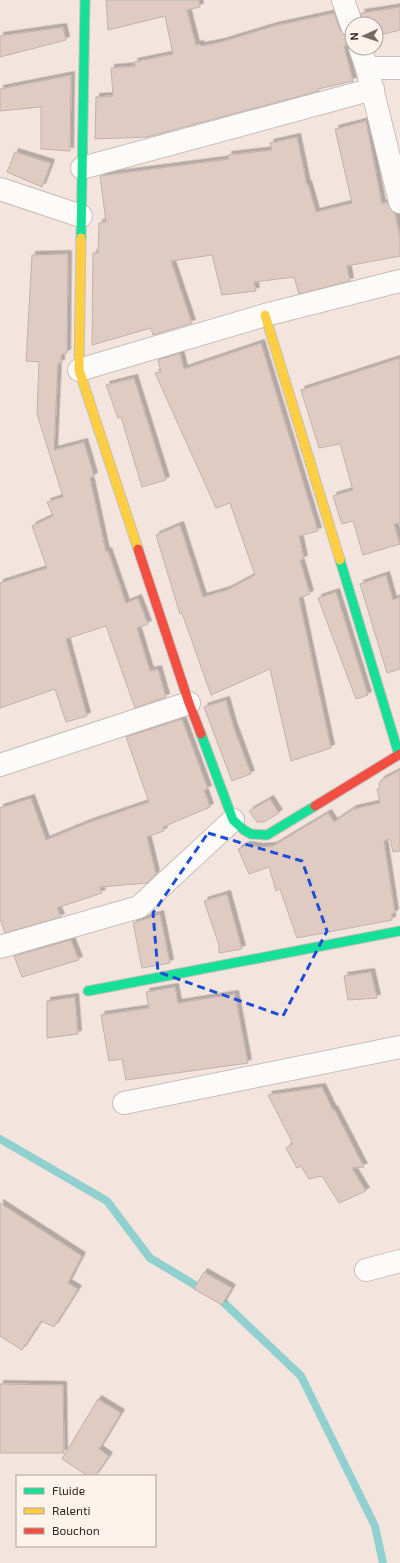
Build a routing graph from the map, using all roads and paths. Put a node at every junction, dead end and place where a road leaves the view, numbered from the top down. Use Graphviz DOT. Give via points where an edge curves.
graph roads {
  1 [pos="85,0"];
  2 [pos="343,0"];
  3 [pos="349,16"];
  4 [pos="363,56"];
  5 [pos="400,68"];
  6 [pos="370,79"];
  7 [pos="82,168"];
  8 [pos="0,189"];
  9 [pos="400,202"];
  10 [pos="81,216"];
  11 [pos="400,281"];
  12 [pos="265,315"];
  13 [pos="79,370"];
  14 [pos="188,703"];
  15 [pos="400,755"];
  16 [pos="0,765"];
  17 [pos="232,820"];
  18 [pos="400,931"];
  19 [pos="0,947"];
  20 [pos="88,990"];
  21 [pos="400,1046"];
  22 [pos="124,1103"];
  23 [pos="400,1261"];
  24 [pos="366,1270"];
  1 -- 7 [label="street"];
  2 -- 3 [label="street"];
  4 -- 6 [label="street"];
  5 -- 6 [label="street"];
  6 -- 7 [label="street"];
  6 -- 9 [label="street"];
  7 -- 10 [label="street"];
  8 -- 10 [label="street"];
  10 -- 13 [label="street"];
  11 -- 12 [label="street"];
  12 -- 13 [label="street"];
  12 -- 15 [label="street"];
  13 -- 14 [label="street"];
  14 -- 16 [label="street"];
  14 -- 17 [label="street"];
  15 -- 17 [label="street" via="268,835 246,833"];
  17 -- 19 [label="street" via="139,907"];
  18 -- 20 [label="street"];
  21 -- 22 [label="street"];
  23 -- 24 [label="street"];
}
